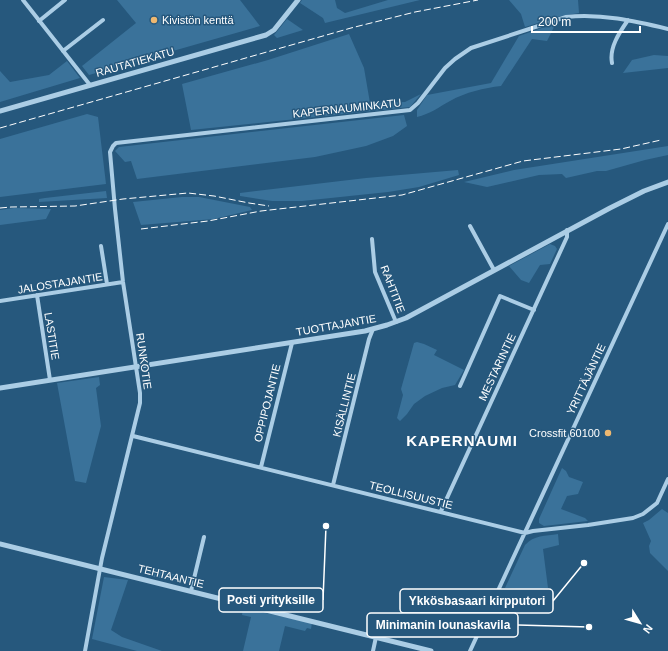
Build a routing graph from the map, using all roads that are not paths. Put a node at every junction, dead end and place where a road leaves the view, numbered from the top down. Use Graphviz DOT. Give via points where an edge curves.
graph roads {
  1 [pos="23,0"];
  2 [pos="65,0"];
  3 [pos="298,0"];
  4 [pos="39,20"];
  5 [pos="104,20"];
  6 [pos="628,20"];
  7 [pos="668,29"];
  8 [pos="63,51"];
  9 [pos="612,63"];
  10 [pos="90,85"];
  11 [pos="0,111"];
  12 [pos="116,143"];
  13 [pos="668,182"];
  14 [pos="668,224"];
  15 [pos="470,226"];
  16 [pos="567,230"];
  17 [pos="372,239"];
  18 [pos="101,246"];
  19 [pos="494,270"];
  20 [pos="123,282"];
  21 [pos="107,284"];
  22 [pos="37,295"];
  23 [pos="0,301"];
  24 [pos="534,310"];
  25 [pos="396,322"];
  26 [pos="373,329"];
  27 [pos="292,343"];
  28 [pos="137,366"];
  29 [pos="50,380"];
  30 [pos="460,386"];
  31 [pos="0,388"];
  32 [pos="133,436"];
  33 [pos="261,467"];
  34 [pos="668,479"];
  35 [pos="333,485"];
  36 [pos="441,512"];
  37 [pos="525,533"];
  38 [pos="204,537"];
  39 [pos="0,544"];
  40 [pos="100,569"];
  41 [pos="191,591"];
  42 [pos="376,637"];
  43 [pos="85,651"];
  44 [pos="373,651"];
  45 [pos="431,651"];
  46 [pos="470,651"];
  1 -- 4 [label="street"];
  2 -- 4 [label="street"];
  3 -- 10 [label="street, RAUTATIEKATU" via="274,30 266,35"];
  4 -- 8 [label="street"];
  5 -- 8 [label="street"];
  6 -- 7 [label="street, KAPERNAUMINKATU"];
  6 -- 9 [label="street" via="612,50"];
  6 -- 12 [label="street, KAPERNAUMINKATU" via="588,16 566,17 477,46 451,62 413,109 405,111"];
  8 -- 10 [label="street"];
  10 -- 11 [label="street, RAUTATIEKATU"];
  12 -- 20 [label="street, RUNKOTIE" via="110,152"];
  13 -- 16 [label="street, TUOTTAJANTIE" via="644,191"];
  14 -- 37 [label="street, YRITTÄJÄNTIE"];
  15 -- 19 [label="street"];
  16 -- 19 [label="street, TUOTTAJANTIE"];
  16 -- 24 [label="street, MESTARINTIE" via="567,237"];
  17 -- 25 [label="street, RAHTITIE" via="374,272"];
  18 -- 21 [label="street"];
  19 -- 25 [label="street, TUOTTAJANTIE"];
  20 -- 21 [label="street, JALOSTAJANTIE"];
  20 -- 28 [label="street, RUNKOTIE"];
  21 -- 22 [label="street, JALOSTAJANTIE"];
  22 -- 23 [label="street, JALOSTAJANTIE"];
  22 -- 29 [label="street, LASTITIE"];
  24 -- 30 [label="street" via="500,296"];
  24 -- 36 [label="street, MESTARINTIE"];
  25 -- 26 [label="street, TUOTTAJANTIE"];
  26 -- 27 [label="street, TUOTTAJANTIE"];
  26 -- 35 [label="street, KISÄLLINTIE"];
  27 -- 28 [label="street, TUOTTAJANTIE"];
  27 -- 33 [label="street, OPPIPOJANTIE"];
  28 -- 29 [label="street, TUOTTAJANTIE"];
  28 -- 32 [label="street, RUNKOTIE" via="140,403"];
  29 -- 31 [label="street, TUOTTAJANTIE"];
  32 -- 33 [label="street, TEOLLISUUSTIE"];
  32 -- 40 [label="street, RUNKOTIE"];
  33 -- 35 [label="street, TEOLLISUUSTIE"];
  34 -- 37 [label="street, TEOLLISUUSTIE" via="657,503 643,514 628,519"];
  35 -- 36 [label="street, TEOLLISUUSTIE"];
  36 -- 37 [label="street, TEOLLISUUSTIE"];
  37 -- 46 [label="street, YRITTÄJÄNTIE"];
  38 -- 41 [label="street"];
  39 -- 40 [label="street, TEHTAANTIE"];
  40 -- 41 [label="street, TEHTAANTIE"];
  40 -- 43 [label="street, RUNKOTIE"];
  41 -- 42 [label="street, TEHTAANTIE"];
  42 -- 44 [label="street"];
  42 -- 45 [label="street, TEHTAANTIE"];
}
